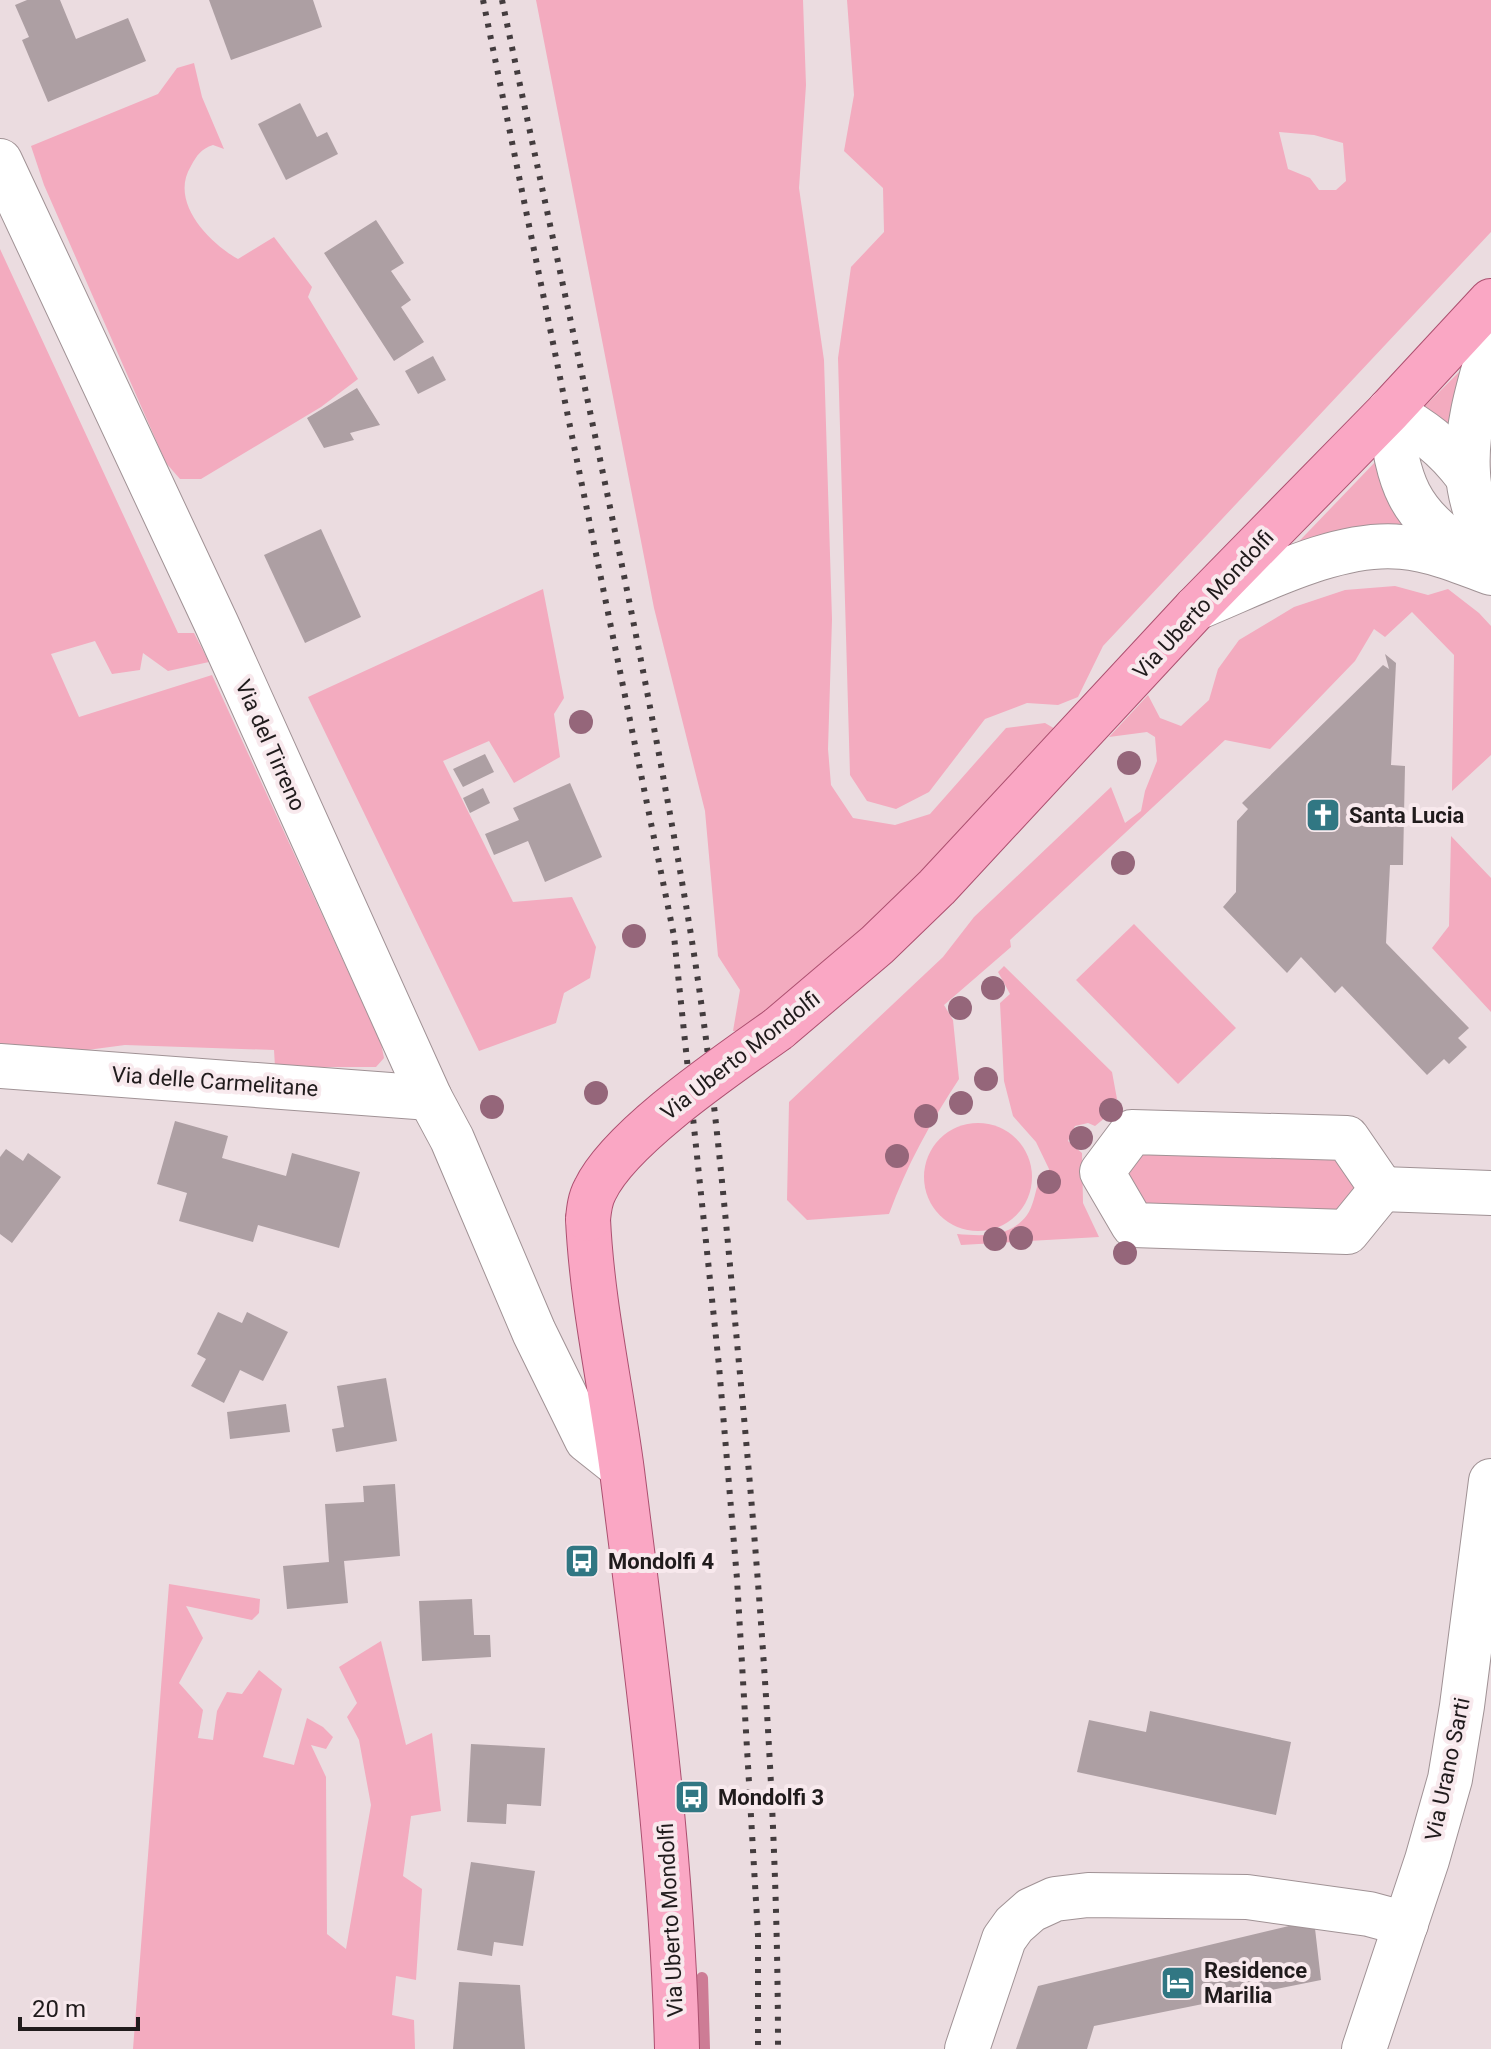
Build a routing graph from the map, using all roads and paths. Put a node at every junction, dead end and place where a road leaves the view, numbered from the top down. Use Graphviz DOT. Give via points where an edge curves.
graph roads {
  1 [pos="0,161"];
  2 [pos="1491,301"];
  3 [pos="1491,344"];
  4 [pos="1389,411"];
  5 [pos="1467,476"];
  6 [pos="1491,558"];
  7 [pos="1491,572"];
  8 [pos="1196,608"];
  9 [pos="0,1066"];
  10 [pos="430,1098"];
  11 [pos="1382,1189"];
  12 [pos="1491,1193"];
  13 [pos="594,1301"];
  14 [pos="534,1332"];
  15 [pos="621,1467"];
  16 [pos="1491,1481"];
  17 [pos="1484,1583"];
  18 [pos="1406,1924"];
  19 [pos="677,2049"];
  20 [pos="967,2049"];
  21 [pos="1364,2049"];
  1 -- 10 [label="street, Via del Tirreno"];
  2 -- 4 [label="main road, Via Uberto Mondolfi"];
  3 -- 5 [label="street" via="1476,403"];
  4 -- 5 [label="street" via="1424,430"];
  4 -- 7 [label="street" via="1395,454 1412,503 1432,527"];
  4 -- 8 [label="main road, Via Uberto Mondolfi"];
  5 -- 6 [label="street"];
  7 -- 8 [label="street" via="1436,553 1376,547 1309,563"];
  8 -- 13 [label="main road, Via Uberto Mondolfi, bridge" via="877,945 778,1029 677,1104 612,1165 595,1189 588,1219"];
  9 -- 10 [label="street, Via delle Carmelitane"];
  10 -- 14 [label="street, Via del Tirreno"];
  11 -- 11 [label="street" via="1347,1138 1132,1132 1102,1172 1133,1225 1347,1232"];
  11 -- 12 [label="street"];
  13 -- 14 [label="street, Via del Tirreno" via="601,1359 587,1370"];
  13 -- 15 [label="main road, Via Uberto Mondolfi"];
  14 -- 15 [label="street, Via del Tirreno" via="587,1440"];
  15 -- 19 [label="main road, Via Uberto Mondolfi" via="663,1800"];
  16 -- 17 [label="street, Via Urano Sarti"];
  17 -- 18 [label="street, Via Urano Sarti" via="1450,1779"];
  18 -- 20 [label="street" via="1247,1897 1132,1894 1055,1899 1031,1910 1004,1939"];
  18 -- 21 [label="street, Via Urano Sarti"];
}
